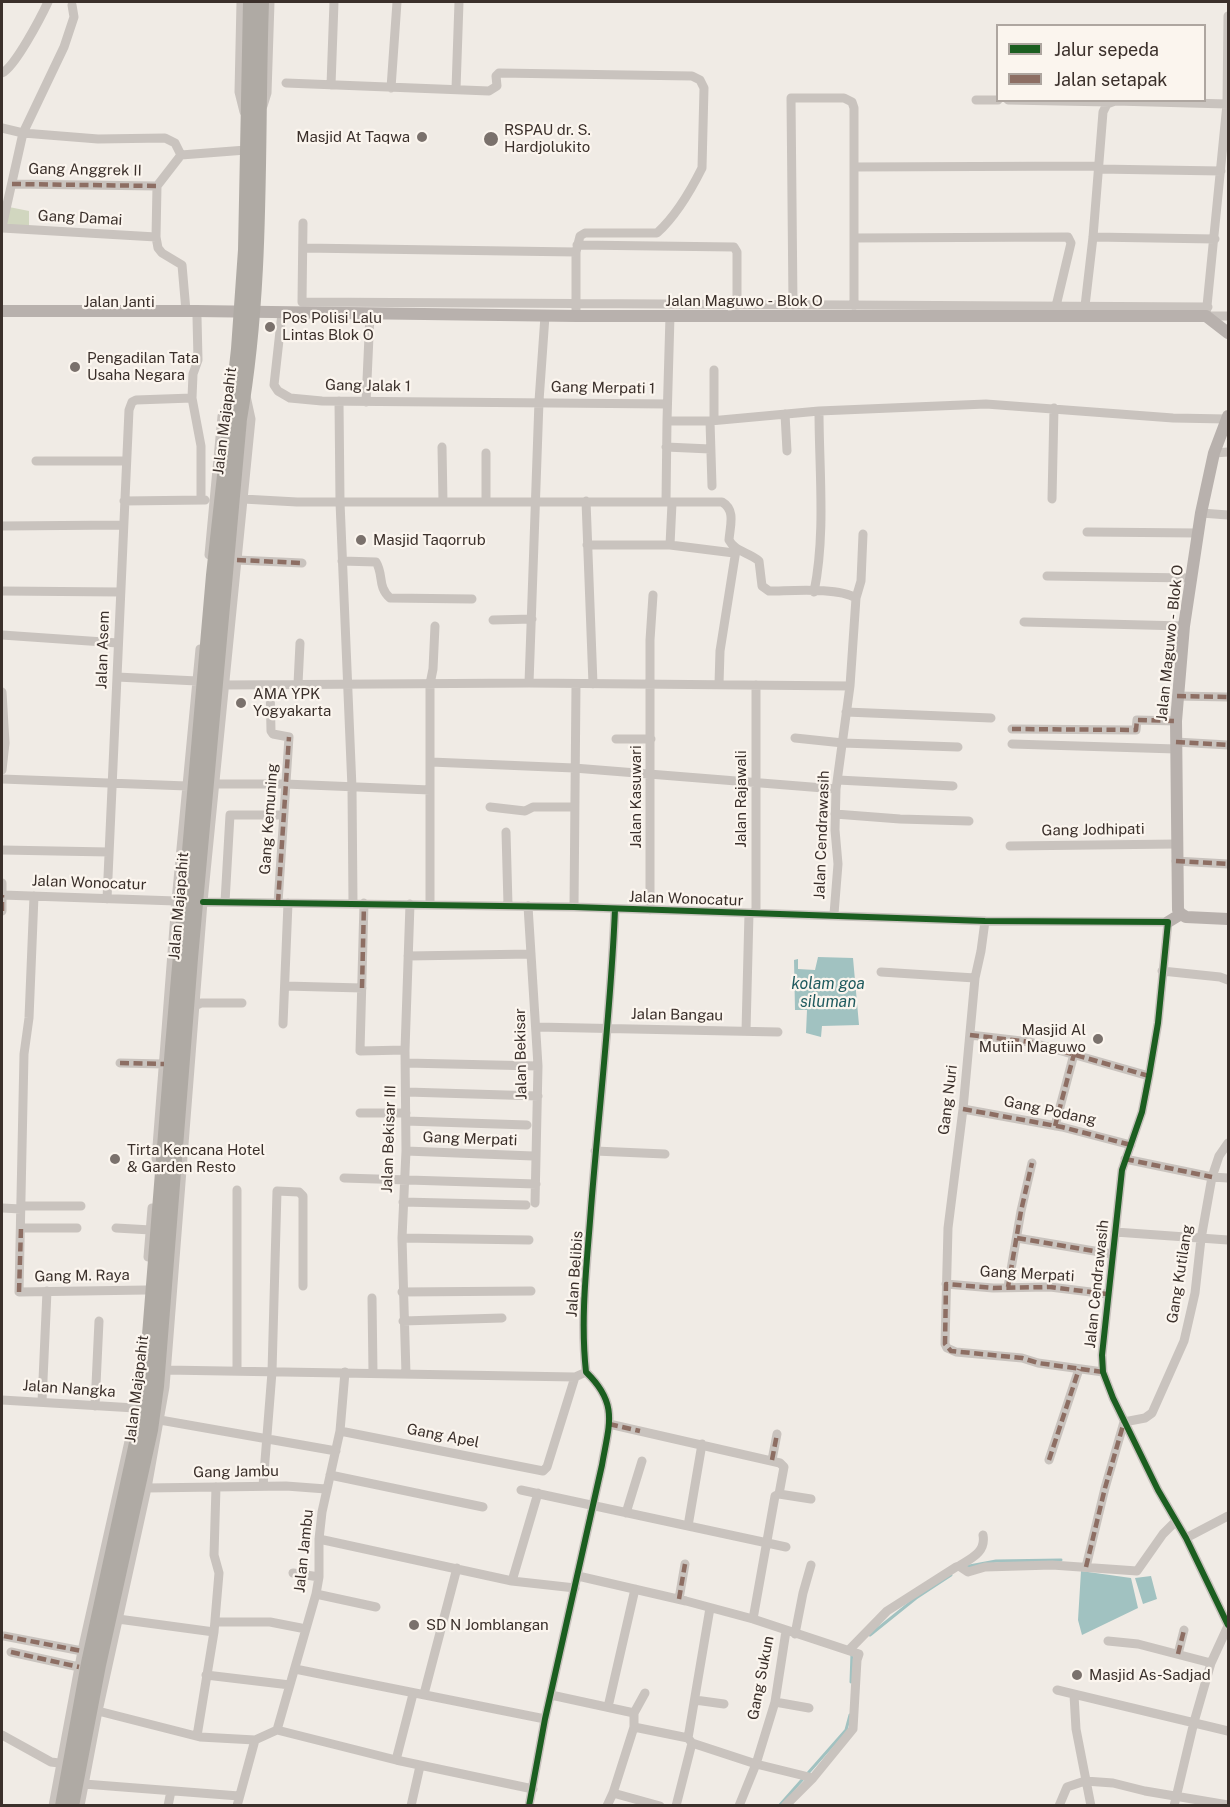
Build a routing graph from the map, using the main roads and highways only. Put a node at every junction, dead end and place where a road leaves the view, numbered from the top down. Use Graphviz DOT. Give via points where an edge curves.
graph roads {
  1 [pos="250,2"];
  2 [pos="262,2"];
  3 [pos="252,123"];
  4 [pos="2,311"];
  5 [pos="243,312"];
  6 [pos="191,314"];
  7 [pos="2,317"];
  8 [pos="1228,333"];
  9 [pos="1228,417"];
  10 [pos="1180,914"];
  11 [pos="1228,919"];
  12 [pos="1168,922"];
  13 [pos="178,1047"];
  14 [pos="172,1071"];
  15 [pos="87,1662"];
  16 [pos="62,1806"];
  17 [pos="72,1806"];
  1 -- 3 [label="highway, Jalan Majapahit"];
  2 -- 3 [label="highway, Jalan Majapahit"];
  3 -- 5 [label="highway, Jalan Majapahit" via="246,150"];
  3 -- 5 [label="highway, Jalan Majapahit" via="257,250"];
  4 -- 6 [label="main road, Jalan Janti"];
  5 -- 6 [label="main road, Jalan Janti"];
  5 -- 8 [label="main road, Jalan Maguwo - Blok O" via="546,316 576,310 610,310 670,316 1207,311"];
  5 -- 13 [label="highway, Jalan Majapahit" via="213,575"];
  5 -- 13 [label="highway, Jalan Majapahit" via="245,391 222,693"];
  6 -- 7 [label="main road, Jalan Janti"];
  9 -- 10 [label="main road, Jalan Maguwo - Blok O" via="1214,453 1197,533 1177,696 1176,861"];
  10 -- 11 [label="main road"];
  10 -- 12 [label="main road"];
  13 -- 14 [label="highway, Jalan Majapahit"];
  14 -- 15 [label="highway, Jalan Majapahit" via="160,1161 146,1386"];
  14 -- 15 [label="highway, Jalan Majapahit" via="157,1386 151,1430"];
  15 -- 16 [label="highway, Jalan Majapahit"];
  15 -- 17 [label="highway, Jalan Majapahit"];
}
